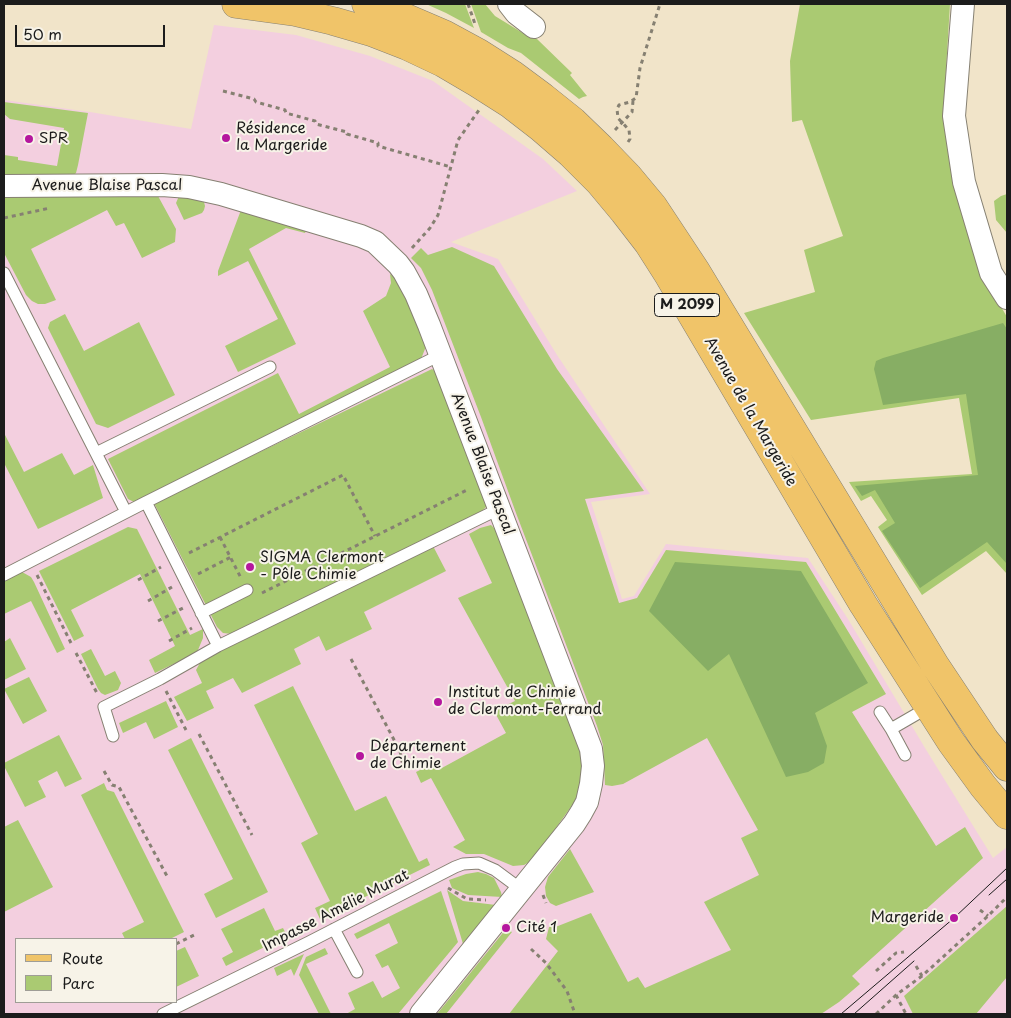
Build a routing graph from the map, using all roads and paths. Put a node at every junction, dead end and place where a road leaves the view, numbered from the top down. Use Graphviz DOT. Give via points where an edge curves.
graph roads {
  1 [pos="236,4"];
  2 [pos="366,4"];
  3 [pos="509,4"];
  4 [pos="660,4"];
  5 [pos="963,4"];
  6 [pos="534,27"];
  7 [pos="223,91"];
  8 [pos="633,101"];
  9 [pos="475,115"];
  10 [pos="622,122"];
  11 [pos="605,152"];
  12 [pos="451,167"];
  13 [pos="4,186"];
  14 [pos="398,264"];
  15 [pos="4,273"];
  16 [pos="1007,298"];
  17 [pos="440,355"];
  18 [pos="270,367"];
  19 [pos="96,453"];
  20 [pos="469,488"];
  21 [pos="146,502"];
  22 [pos="500,509"];
  23 [pos="126,512"];
  24 [pos="375,536"];
  25 [pos="220,537"];
  26 [pos="231,557"];
  27 [pos="175,560"];
  28 [pos="30,561"];
  29 [pos="158,569"];
  30 [pos="4,574"];
  31 [pos="138,580"];
  32 [pos="185,580"];
  33 [pos="168,590"];
  34 [pos="247,590"];
  35 [pos="148,601"];
  36 [pos="178,610"];
  37 [pos="201,613"];
  38 [pos="158,621"];
  39 [pos="187,631"];
  40 [pos="168,641"];
  41 [pos="72,645"];
  42 [pos="218,646"];
  43 [pos="76,653"];
  44 [pos="351,659"];
  45 [pos="160,679"];
  46 [pos="104,707"];
  47 [pos="929,707"];
  48 [pos="880,712"];
  49 [pos="890,729"];
  50 [pos="186,730"];
  51 [pos="199,734"];
  52 [pos="114,736"];
  53 [pos="905,755"];
  54 [pos="403,767"];
  55 [pos="1007,767"];
  56 [pos="104,771"];
  57 [pos="1007,815"];
  58 [pos="252,834"];
  59 [pos="438,876"];
  60 [pos="168,878"];
  61 [pos="522,890"];
  62 [pos="1007,897"];
  63 [pos="506,910"];
  64 [pos="980,910"];
  65 [pos="988,916"];
  66 [pos="334,929"];
  67 [pos="196,934"];
  68 [pos="178,943"];
  69 [pos="531,950"];
  70 [pos="904,952"];
  71 [pos="916,966"];
  72 [pos="876,970"];
  73 [pos="357,972"];
  74 [pos="922,976"];
  75 [pos="896,995"];
  76 [pos="163,1014"];
  77 [pos="421,1014"];
  78 [pos="575,1014"];
  79 [pos="876,1014"];
  80 [pos="906,1014"];
  1 -- 47 [label="main road, Avenue de la Margeride / M 2099" via="333,21 407,46 443,63 510,104 592,175 648,243 670,276 863,604"];
  2 -- 11 [label="main road, Avenue de la Margeride / M 2099" via="444,34 479,53 543,97"];
  3 -- 6 [label="street"];
  4 -- 8 [label="path"];
  5 -- 16 [label="street" via="954,116 964,182 992,273"];
  7 -- 12 [label="path" via="378,143 378,146"];
  8 -- 10 [label="path" via="632,112"];
  8 -- 10 [label="path" via="619,105 617,115"];
  9 -- 12 [label="path" via="458,140"];
  10 -- 11 [label="path"];
  10 -- 11 [label="path" via="629,130 627,145"];
  11 -- 55 [label="main road, Avenue de la Margeride / M 2099" via="628,176 675,238 935,664 985,740"];
  12 -- 14 [label="path" via="438,215"];
  13 -- 14 [label="street, Avenue Blaise Pascal" via="189,187 361,236 375,242"];
  14 -- 17 [label="street, Avenue Blaise Pascal" via="416,294"];
  15 -- 19 [label="lane"];
  17 -- 21 [label="lane"];
  17 -- 22 [label="street, Avenue Blaise Pascal"];
  18 -- 19 [label="lane"];
  19 -- 23 [label="lane"];
  20 -- 24 [label="path"];
  21 -- 23 [label="lane"];
  21 -- 27 [label="lane"];
  22 -- 42 [label="lane"];
  22 -- 61 [label="street, Avenue Blaise Pascal" via="591,748 593,766 582,813"];
  23 -- 28 [label="lane"];
  24 -- 25 [label="path" via="343,475"];
  24 -- 34 [label="path" via="252,598"];
  25 -- 26 [label="path"];
  25 -- 27 [label="path"];
  26 -- 32 [label="path"];
  26 -- 34 [label="path"];
  27 -- 32 [label="lane"];
  28 -- 30 [label="lane"];
  28 -- 41 [label="path"];
  29 -- 31 [label="path"];
  32 -- 37 [label="lane"];
  33 -- 35 [label="path"];
  34 -- 37 [label="lane"];
  36 -- 38 [label="path"];
  37 -- 42 [label="lane"];
  39 -- 40 [label="path"];
  42 -- 45 [label="lane"];
  43 -- 46 [label="path"];
  44 -- 54 [label="path" via="400,752"];
  45 -- 46 [label="lane"];
  45 -- 50 [label="path"];
  46 -- 52 [label="lane"];
  47 -- 49 [label="lane"];
  47 -- 57 [label="main road, Avenue de la Margeride / M 2099" via="951,742"];
  48 -- 49 [label="lane"];
  49 -- 53 [label="lane"];
  51 -- 58 [label="path"];
  56 -- 60 [label="path" via="112,785 120,787"];
  59 -- 61 [label="lane, Impasse Amélie Murat" via="464,864 479,864 495,870"];
  59 -- 63 [label="path" via="450,890 467,899 496,901"];
  59 -- 66 [label="lane, Impasse Amélie Murat"];
  61 -- 63 [label="street, Avenue Blaise Pascal"];
  62 -- 65 [label="path"];
  63 -- 77 [label="street, Avenue Blaise Pascal"];
  64 -- 65 [label="path"];
  65 -- 74 [label="path"];
  66 -- 73 [label="lane"];
  66 -- 76 [label="lane, Impasse Amélie Murat"];
  67 -- 68 [label="path"];
  69 -- 78 [label="path" via="546,963 567,991"];
  70 -- 72 [label="path" via="896,953"];
  71 -- 74 [label="path"];
  74 -- 75 [label="path"];
  75 -- 79 [label="path"];
  75 -- 80 [label="path"];
}
